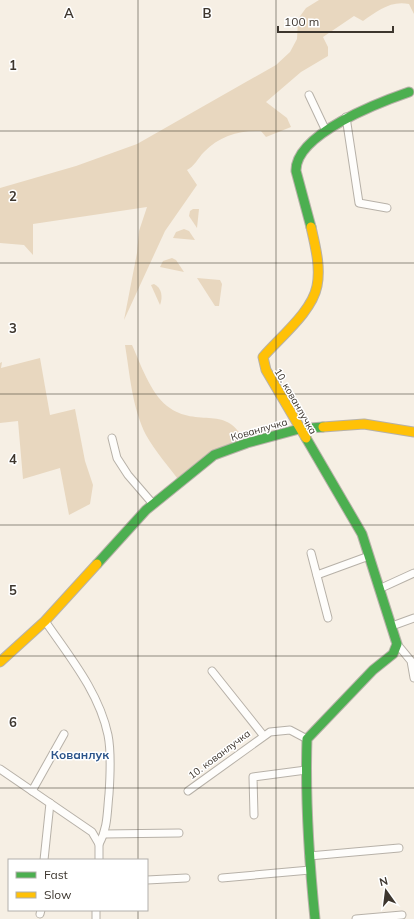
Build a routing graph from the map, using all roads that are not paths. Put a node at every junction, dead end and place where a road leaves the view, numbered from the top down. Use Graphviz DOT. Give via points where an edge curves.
graph roads {
  1 [pos="409,92"];
  2 [pos="309,95"];
  3 [pos="346,117"];
  4 [pos="326,131"];
  5 [pos="387,208"];
  6 [pos="299,429"];
  7 [pos="414,432"];
  8 [pos="112,438"];
  9 [pos="153,504"];
  10 [pos="311,553"];
  11 [pos="370,556"];
  12 [pos="414,574"];
  13 [pos="317,575"];
  14 [pos="379,589"];
  15 [pos="328,618"];
  16 [pos="414,618"];
  17 [pos="45,621"];
  18 [pos="392,626"];
  19 [pos="397,644"];
  20 [pos="0,662"];
  21 [pos="212,671"];
  22 [pos="414,678"];
  23 [pos="64,734"];
  24 [pos="263,735"];
  25 [pos="307,739"];
  26 [pos="0,769"];
  27 [pos="306,770"];
  28 [pos="188,791"];
  29 [pos="32,792"];
  30 [pos="50,803"];
  31 [pos="254,815"];
  32 [pos="179,833"];
  33 [pos="104,834"];
  34 [pos="99,844"];
  35 [pos="399,848"];
  36 [pos="309,856"];
  37 [pos="44,859"];
  38 [pos="99,859"];
  39 [pos="310,870"];
  40 [pos="186,878"];
  41 [pos="222,878"];
  42 [pos="148,880"];
  43 [pos="402,915"];
  44 [pos="316,919"];
  45 [pos="356,919"];
  1 -- 3 [label="street, 10. кованлучка"];
  2 -- 4 [label="street"];
  3 -- 4 [label="street, 10. кованлучка"];
  3 -- 5 [label="street" via="359,203"];
  4 -- 6 [label="street, 10. кованлучка" via="301,153 295,168 314,238 319,268 316,290 302,314 263,357 266,370"];
  6 -- 7 [label="street, Кованлучка" via="364,424"];
  6 -- 9 [label="street, Кованлучка" via="214,455"];
  6 -- 11 [label="street, 10. кованлучка" via="357,524"];
  8 -- 9 [label="street" via="117,458"];
  9 -- 17 [label="street, Кованлучка"];
  10 -- 13 [label="street"];
  11 -- 13 [label="street"];
  11 -- 14 [label="street, 10. кованлучка"];
  12 -- 14 [label="street"];
  13 -- 15 [label="street"];
  14 -- 18 [label="street, 10. кованлучка"];
  16 -- 18 [label="street"];
  17 -- 20 [label="street, Кованлучка"];
  17 -- 33 [label="street" via="84,678 100,708 109,737 109,786"];
  18 -- 19 [label="street, 10. кованлучка"];
  19 -- 22 [label="street, 10. кованлучка" via="411,661"];
  19 -- 25 [label="street" via="393,654 373,670"];
  21 -- 24 [label="street, 10. кованлучка"];
  23 -- 29 [label="street"];
  24 -- 25 [label="street, 10. кованлучка" via="290,730"];
  24 -- 28 [label="street, 10. кованлучка"];
  25 -- 27 [label="street"];
  26 -- 29 [label="street"];
  27 -- 31 [label="street" via="253,777"];
  27 -- 36 [label="street"];
  29 -- 30 [label="street"];
  30 -- 34 [label="street" via="92,832"];
  30 -- 37 [label="street"];
  32 -- 33 [label="street"];
  33 -- 34 [label="street"];
  34 -- 38 [label="street"];
  35 -- 36 [label="street"];
  36 -- 39 [label="street"];
  39 -- 41 [label="street"];
  39 -- 44 [label="street"];
  40 -- 42 [label="street"];
  43 -- 45 [label="street"];
}
